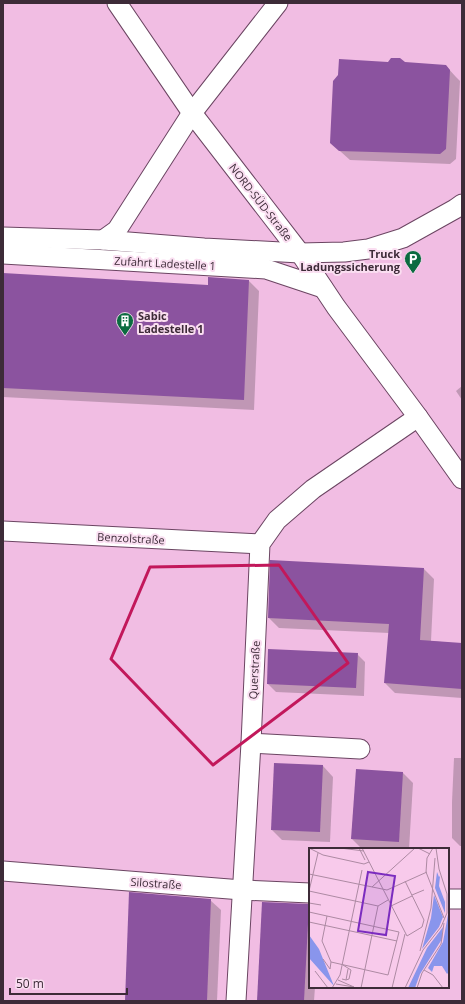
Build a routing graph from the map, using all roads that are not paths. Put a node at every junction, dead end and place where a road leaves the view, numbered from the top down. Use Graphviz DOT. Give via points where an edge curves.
graph roads {
  1 [pos="118,3"];
  2 [pos="278,3"];
  3 [pos="192,113"];
  4 [pos="462,204"];
  5 [pos="3,237"];
  6 [pos="103,240"];
  7 [pos="300,253"];
  8 [pos="3,254"];
  9 [pos="323,288"];
  10 [pos="418,417"];
  11 [pos="462,479"];
  12 [pos="3,531"];
  13 [pos="260,544"];
  14 [pos="251,743"];
  15 [pos="360,749"];
  16 [pos="3,871"];
  17 [pos="242,890"];
  18 [pos="309,893"];
  19 [pos="449,899"];
  20 [pos="462,899"];
  21 [pos="236,1001"];
  1 -- 3 [label="lane, NORD-SÜD-Straße"];
  2 -- 3 [label="lane"];
  3 -- 6 [label="lane" via="118,230"];
  3 -- 7 [label="lane, NORD-SÜD-Straße"];
  4 -- 7 [label="lane" via="403,238 368,249"];
  5 -- 6 [label="lane"];
  6 -- 7 [label="lane"];
  7 -- 9 [label="lane, NORD-SÜD-Straße"];
  8 -- 9 [label="lane, Zufahrt Ladestelle 1" via="266,270"];
  9 -- 10 [label="lane, NORD-SÜD-Straße"];
  10 -- 11 [label="lane, NORD-SÜD-Straße"];
  10 -- 13 [label="lane" via="313,489 277,520"];
  12 -- 13 [label="lane, Benzolstraße"];
  13 -- 14 [label="lane, Querstraße"];
  14 -- 15 [label="lane"];
  14 -- 17 [label="lane, Querstraße"];
  16 -- 17 [label="lane, Silostraße"];
  17 -- 18 [label="lane, Silostraße"];
  17 -- 21 [label="lane, Querstraße"];
  19 -- 20 [label="lane"];
}
